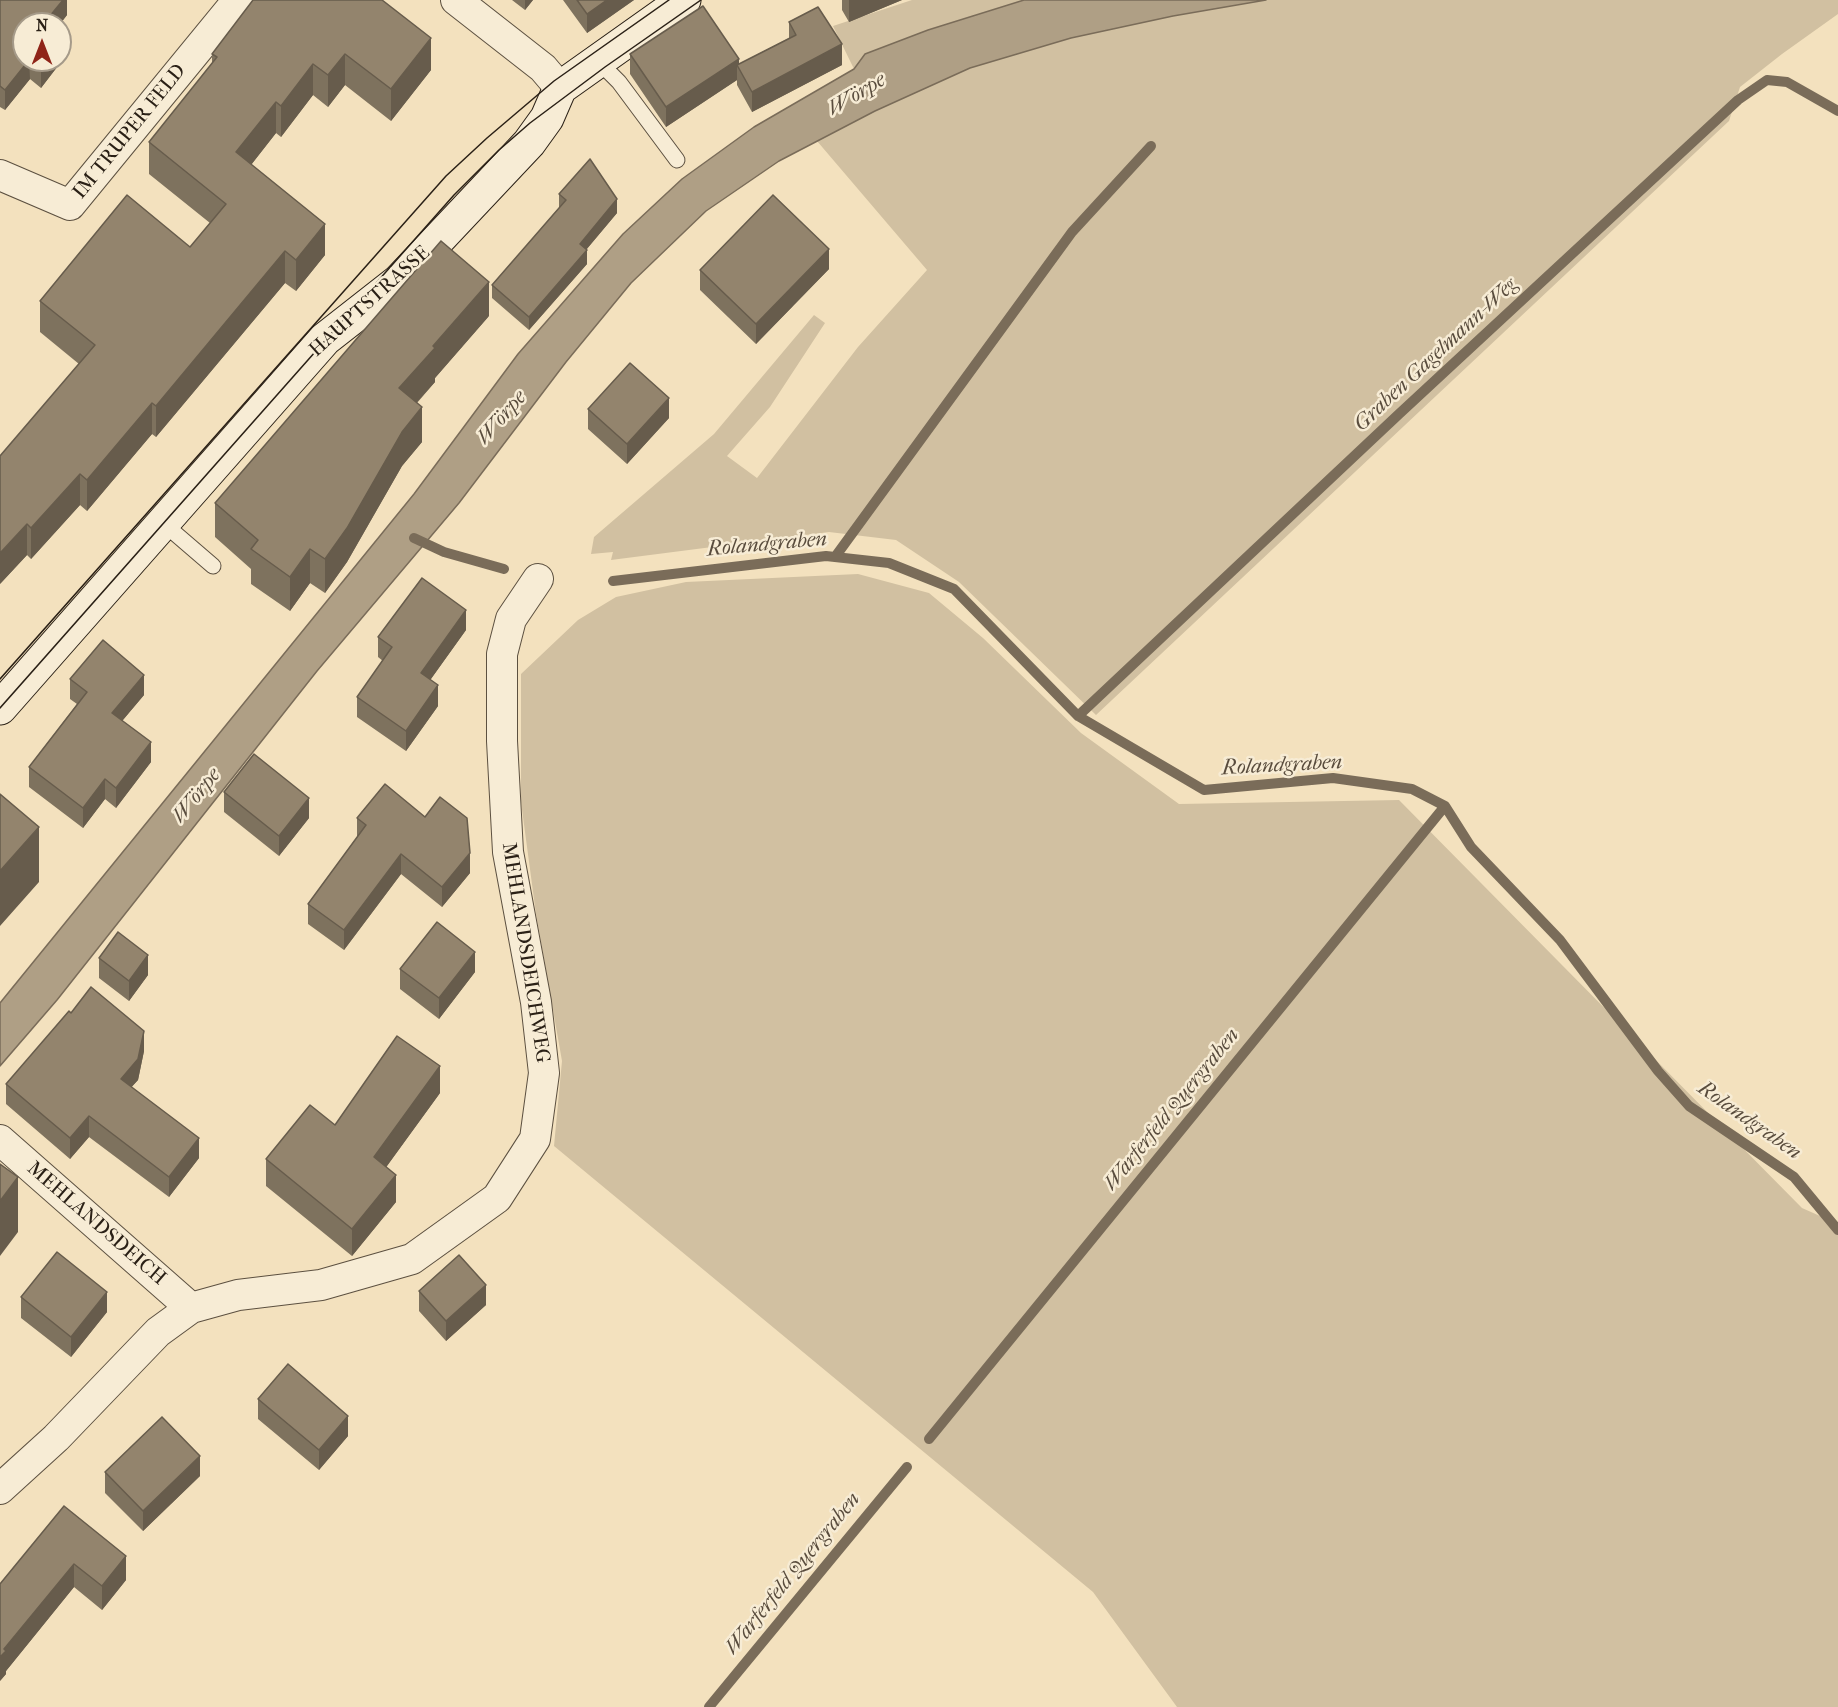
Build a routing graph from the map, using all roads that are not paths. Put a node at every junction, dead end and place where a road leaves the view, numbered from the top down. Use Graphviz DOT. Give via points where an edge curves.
graph roads {
  1 [pos="238,0"];
  2 [pos="456,0"];
  3 [pos="684,0"];
  4 [pos="597,60"];
  5 [pos="560,88"];
  6 [pos="677,159"];
  7 [pos="0,175"];
  8 [pos="163,522"];
  9 [pos="213,566"];
  10 [pos="538,579"];
  11 [pos="0,708"];
  12 [pos="0,1140"];
  13 [pos="191,1308"];
  14 [pos="0,1489"];
  1 -- 7 [label="street, IM TRUPER FELD" via="70,204"];
  2 -- 5 [label="street" via="543,68"];
  3 -- 4 [label="street, HAUPTSTRASSE"];
  4 -- 5 [label="street, HAUPTSTRASSE"];
  4 -- 6 [label="lane" via="619,82"];
  5 -- 8 [label="street, HAUPTSTRASSE" via="547,118 529,144 399,281 325,339"];
  8 -- 9 [label="lane"];
  8 -- 11 [label="street, HAUPTSTRASSE"];
  10 -- 13 [label="street, MEHLANDSDEICHWEG" via="511,619 502,654 508,852 536,1002 544,1073 535,1139 497,1198 412,1259 321,1285 238,1295"];
  12 -- 13 [label="street, MEHLANDSDEICH"];
  13 -- 14 [label="street, MEHLANDSDEICHWEG" via="158,1332 56,1438"];
}
